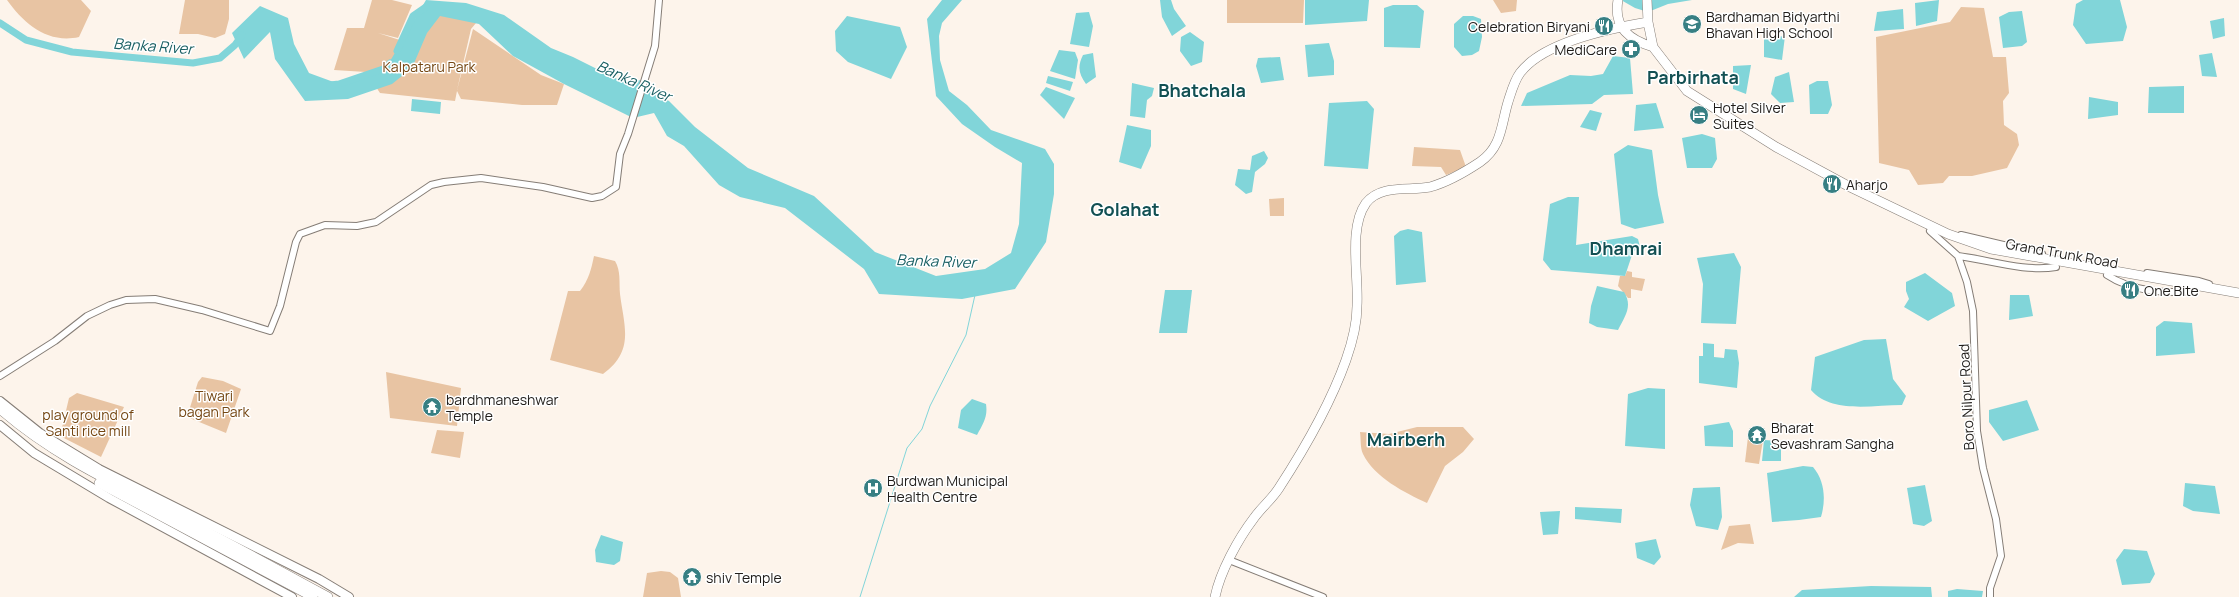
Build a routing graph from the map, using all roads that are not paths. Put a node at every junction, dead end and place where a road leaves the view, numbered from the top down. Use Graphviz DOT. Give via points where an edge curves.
graph roads {
  1 [pos="659,0"];
  2 [pos="1618,0"];
  3 [pos="1647,0"];
  4 [pos="1648,18"];
  5 [pos="1621,27"];
  6 [pos="1653,47"];
  7 [pos="1890,206"];
  8 [pos="1930,230"];
  9 [pos="1958,256"];
  10 [pos="2056,267"];
  11 [pos="2239,293"];
  12 [pos="2239,299"];
  13 [pos="0,376"];
  14 [pos="0,401"];
  15 [pos="0,409"];
  16 [pos="0,416"];
  17 [pos="0,425"];
  18 [pos="109,485"];
  19 [pos="1229,560"];
  20 [pos="312,593"];
  21 [pos="292,597"];
  22 [pos="328,597"];
  23 [pos="349,597"];
  24 [pos="1215,597"];
  25 [pos="1323,597"];
  26 [pos="1990,597"];
  1 -- 13 [label="street" via="655,46 620,154 616,187 602,196 592,198 543,187 481,178 432,185 376,222 357,226 325,225 300,234 280,306 270,331 202,310 155,299 126,300 92,313 28,360"];
  2 -- 5 [label="highway"];
  3 -- 4 [label="highway, Grand Trunk Road"];
  4 -- 5 [label="highway"];
  4 -- 6 [label="highway, Grand Trunk Road"];
  5 -- 6 [label="highway" via="1634,40"];
  5 -- 19 [label="highway" via="1566,44 1527,65 1513,86 1498,142 1483,160 1440,183 1424,188 1385,192 1367,203 1360,215 1356,238 1356,323 1342,371 1327,405 1284,480 1252,520"];
  6 -- 7 [label="highway, Grand Trunk Road" via="1693,96 1787,153"];
  7 -- 8 [label="highway, Grand Trunk Road"];
  7 -- 11 [label="highway, Grand Trunk Road" via="1948,234 1990,249"];
  8 -- 9 [label="street, Boro Nilpur Road"];
  8 -- 10 [label="highway, Grand Trunk Road" via="1979,251"];
  9 -- 10 [label="street" via="2013,265"];
  9 -- 26 [label="street, Boro Nilpur Road" via="1973,311 1977,431 1996,519 2001,556 1990,588"];
  10 -- 12 [label="highway, Grand Trunk Road"];
  14 -- 18 [label="main road" via="40,433 98,469"];
  15 -- 18 [label="highway" via="51,449"];
  16 -- 18 [label="highway" via="40,448"];
  17 -- 18 [label="main road" via="34,453"];
  18 -- 20 [label="highway"];
  18 -- 21 [label="main road"];
  18 -- 23 [label="main road" via="319,579"];
  19 -- 24 [label="highway"];
  19 -- 25 [label="street"];
  20 -- 22 [label="highway"];
}
